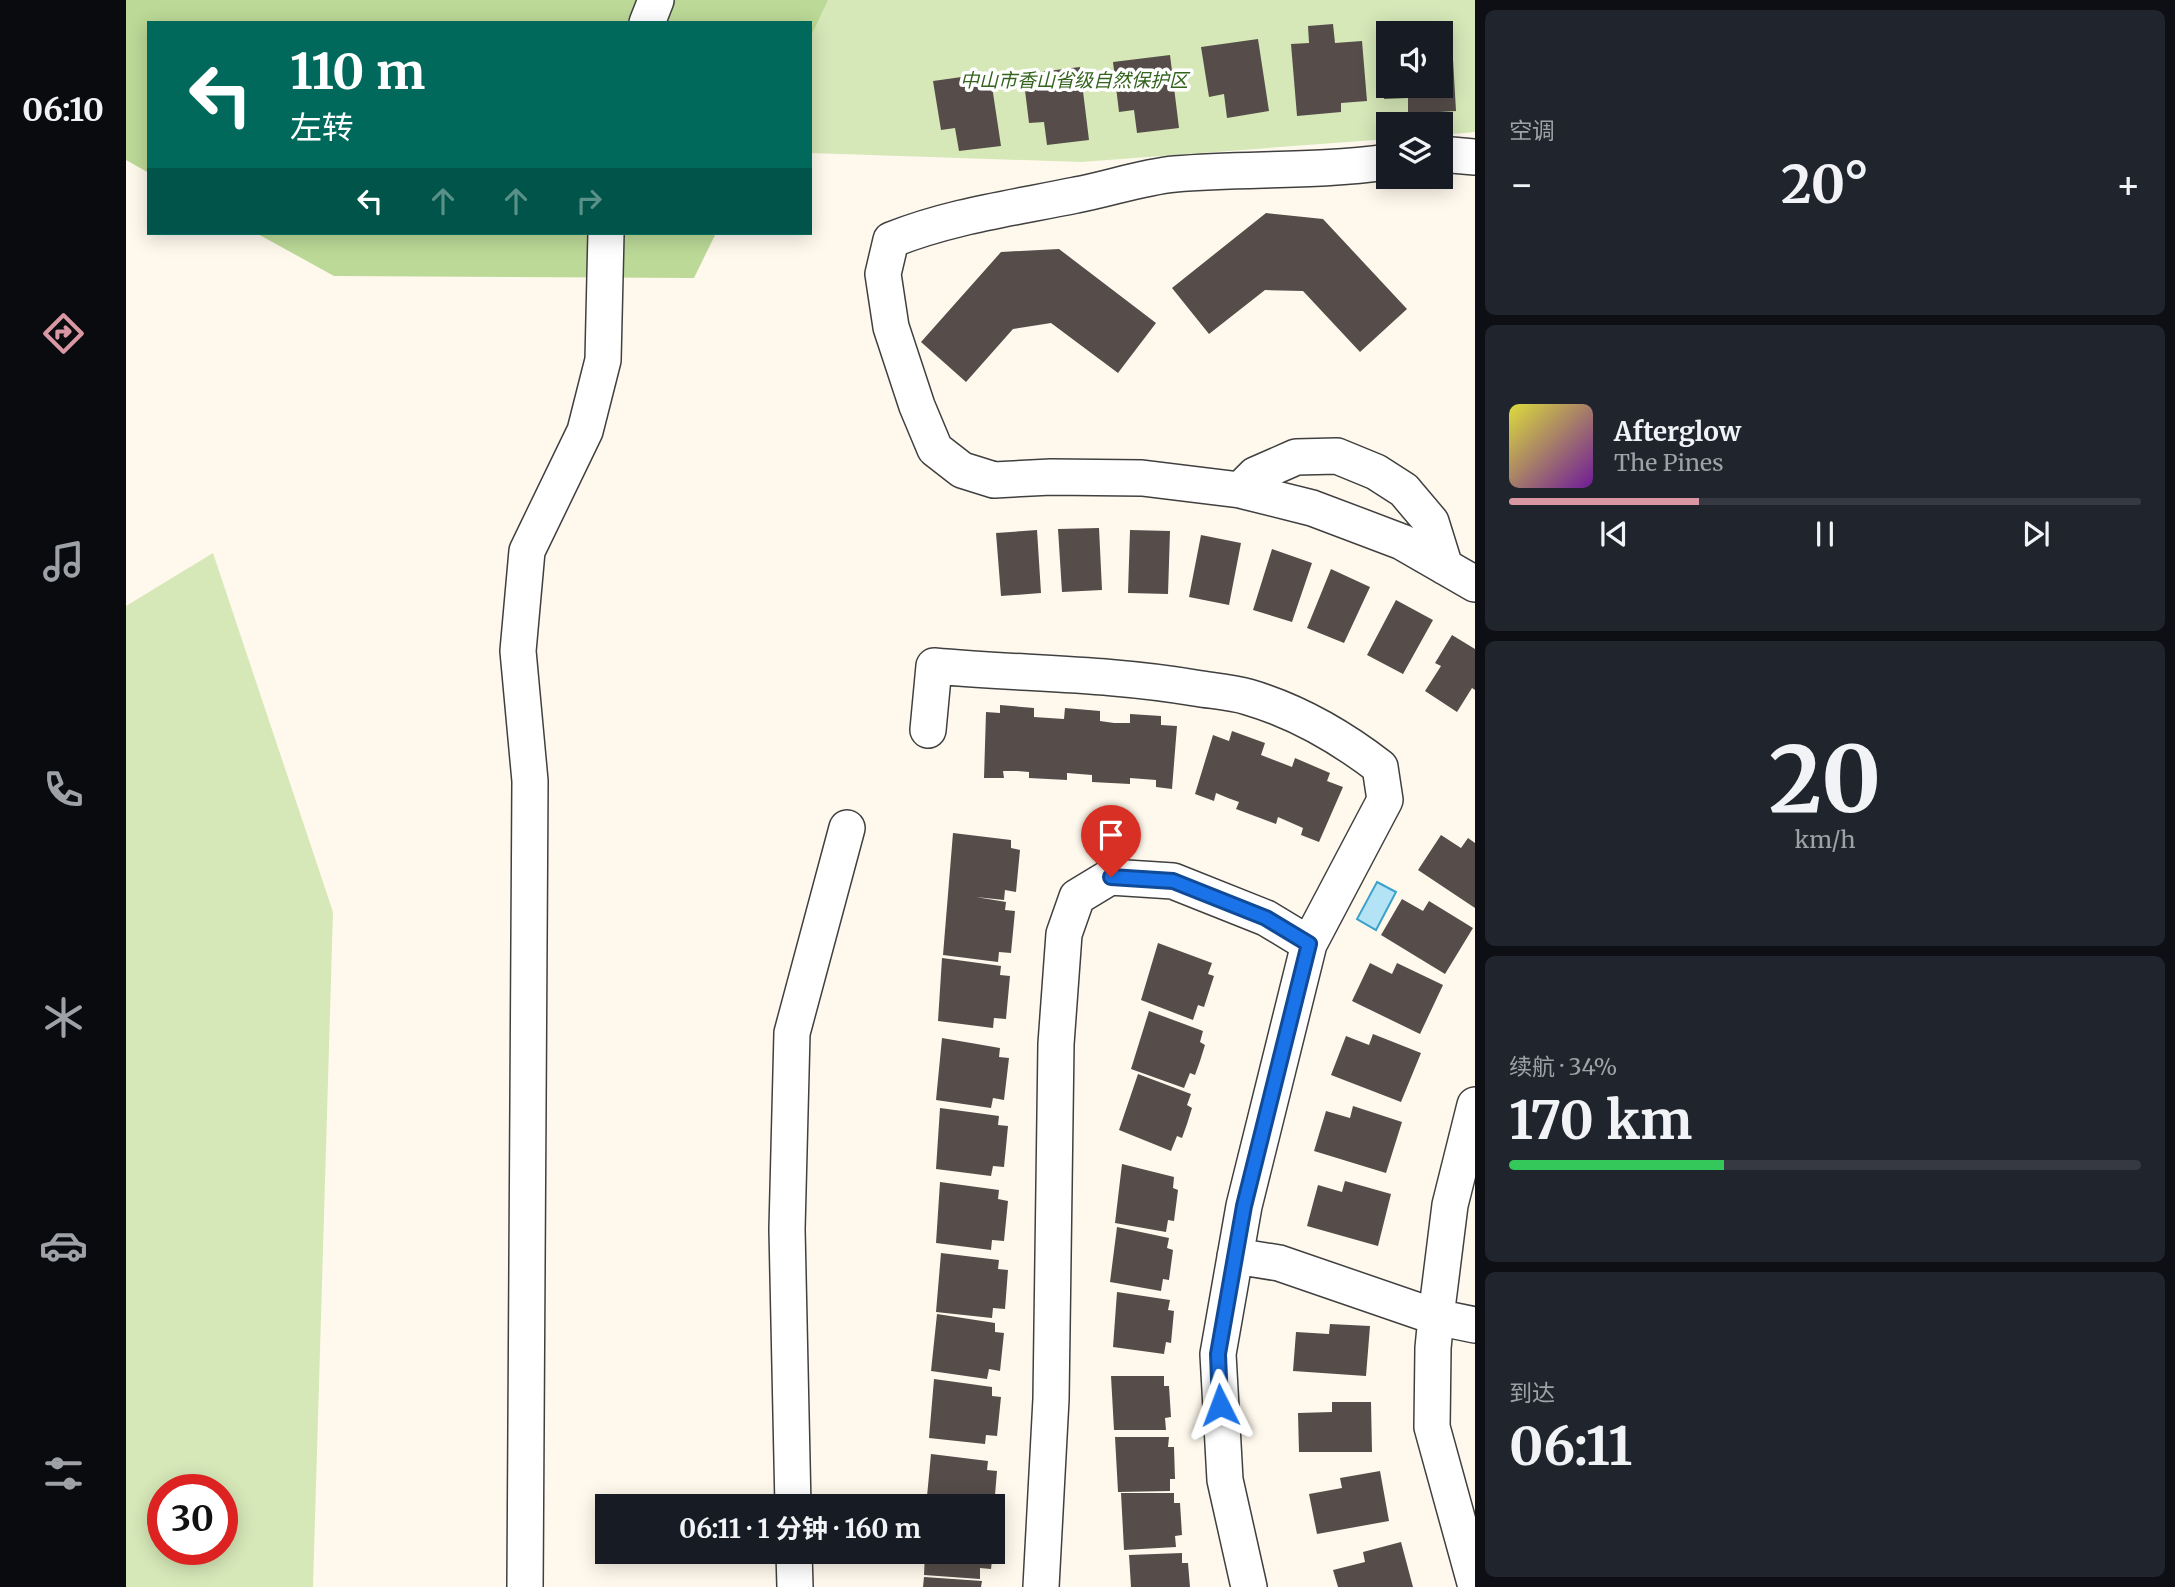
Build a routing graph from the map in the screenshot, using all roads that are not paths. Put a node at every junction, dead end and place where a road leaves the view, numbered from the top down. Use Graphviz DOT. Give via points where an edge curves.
graph roads {
  1 [pos="656,0"];
  2 [pos="648,21"];
  3 [pos="1453,155"];
  4 [pos="1475,158"];
  5 [pos="1376,164"];
  6 [pos="606,235"];
  7 [pos="1240,491"];
  8 [pos="1445,567"];
  9 [pos="1475,584"];
  10 [pos="928,730"];
  11 [pos="847,828"];
  12 [pos="1309,944"];
  13 [pos="1475,1105"];
  14 [pos="1235,1256"];
  15 [pos="1436,1317"];
  16 [pos="1475,1325"];
  17 [pos="793,1494"];
  18 [pos="794,1564"];
  19 [pos="1475,1583"];
  20 [pos="525,1587"];
  21 [pos="795,1587"];
  22 [pos="1041,1587"];
  23 [pos="1249,1587"];
  1 -- 2 [label="street"];
  3 -- 4 [label="street"];
  5 -- 7 [label="street" via="1173,174 968,215 891,240 883,274 891,327 935,449 962,470 994,480 1142,478"];
  6 -- 20 [label="street" via="603,360 585,431 527,551 518,651 530,781"];
  7 -- 8 [label="street" via="1312,508 1402,542"];
  7 -- 8 [label="street" via="1255,475 1296,457 1337,456 1404,490 1431,522"];
  8 -- 9 [label="street"];
  10 -- 12 [label="street" via="934,666 1173,684 1248,697 1314,723 1380,768 1385,800"];
  11 -- 17 [label="street" via="793,1033 787,1228"];
  12 -- 14 [label="street"];
  12 -- 22 [label="street" via="1266,918 1173,881 1111,877 1077,897 1064,934 1056,1044 1051,1399"];
  13 -- 15 [label="street" via="1450,1205"];
  14 -- 15 [label="street" via="1279,1263"];
  14 -- 23 [label="street" via="1218,1354 1225,1480"];
  15 -- 16 [label="street"];
  15 -- 19 [label="street" via="1432,1427"];
  18 -- 21 [label="street"];
}
